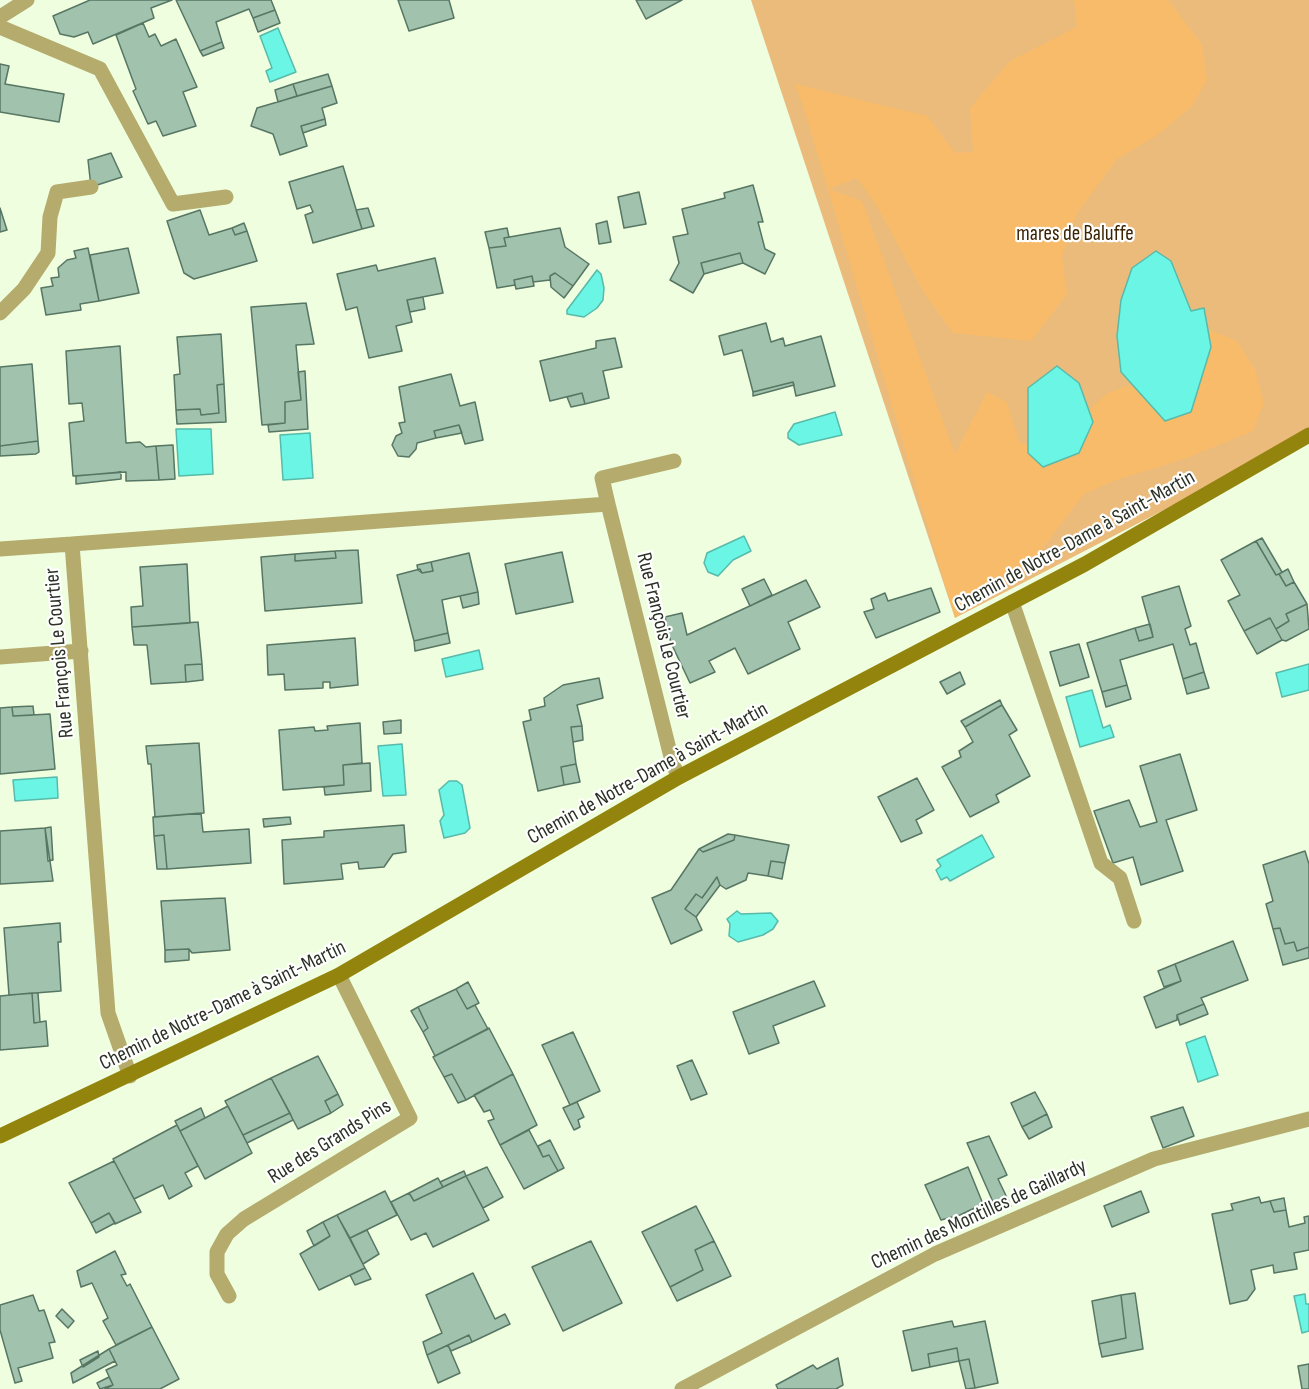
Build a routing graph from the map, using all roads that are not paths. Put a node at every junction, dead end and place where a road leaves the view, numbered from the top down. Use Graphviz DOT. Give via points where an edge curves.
graph roads {
  1 [pos="27,0"];
  2 [pos="0,17"];
  3 [pos="0,27"];
  4 [pos="91,187"];
  5 [pos="226,196"];
  6 [pos="0,313"];
  7 [pos="1309,435"];
  8 [pos="674,461"];
  9 [pos="608,504"];
  10 [pos="72,544"];
  11 [pos="0,549"];
  12 [pos="1012,602"];
  13 [pos="81,651"];
  14 [pos="0,657"];
  15 [pos="679,777"];
  16 [pos="1134,921"];
  17 [pos="339,975"];
  18 [pos="130,1076"];
  19 [pos="1309,1119"];
  20 [pos="0,1136"];
  21 [pos="229,1296"];
  22 [pos="682,1389"];
  1 -- 2 [label="street"];
  3 -- 5 [label="street" via="99,69 173,204"];
  4 -- 6 [label="street" via="57,192 50,217 48,253 24,288"];
  7 -- 12 [label="street, Chemin de Notre-Dame à Saint-Martin"];
  8 -- 9 [label="street, Rue François Le Courtier" via="602,478"];
  9 -- 10 [label="street, Rue François Le Courtier"];
  9 -- 15 [label="street, Rue François Le Courtier"];
  10 -- 11 [label="street"];
  10 -- 13 [label="street, Rue François Le Courtier"];
  12 -- 15 [label="street, Chemin de Notre-Dame à Saint-Martin"];
  12 -- 16 [label="street" via="1101,863 1120,878"];
  13 -- 14 [label="street"];
  13 -- 18 [label="street, Rue François Le Courtier" via="108,1013"];
  15 -- 17 [label="street, Chemin de Notre-Dame à Saint-Martin"];
  17 -- 18 [label="street, Chemin de Notre-Dame à Saint-Martin"];
  17 -- 21 [label="street, Rue des Grands Pins" via="410,1119 244,1219 227,1234 217,1252 217,1274"];
  18 -- 20 [label="street, Chemin de Notre-Dame à Saint-Martin"];
  19 -- 22 [label="street, Chemin des Montilles de Gaillardy" via="1143,1163 935,1254"];
}
